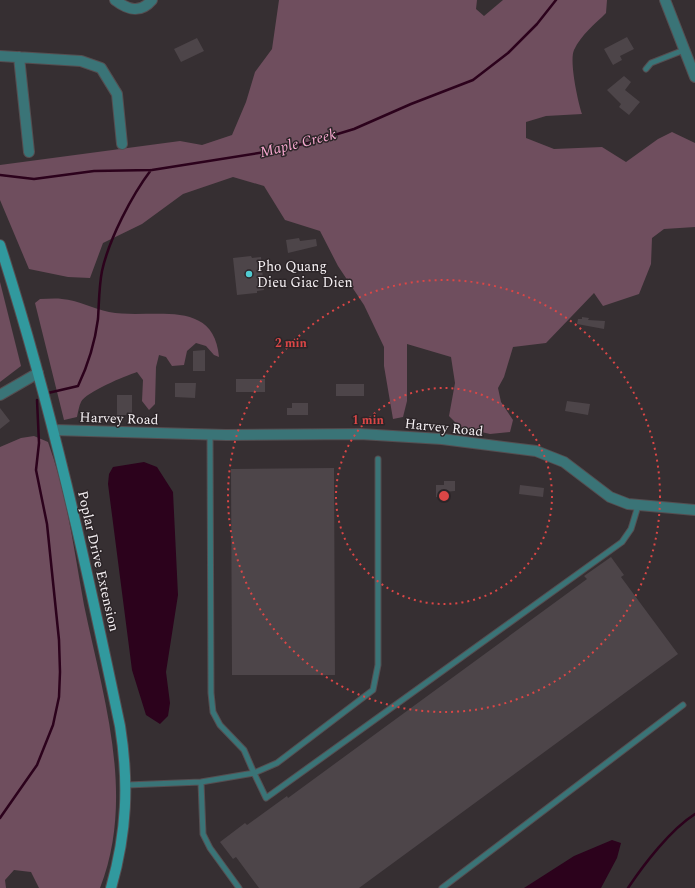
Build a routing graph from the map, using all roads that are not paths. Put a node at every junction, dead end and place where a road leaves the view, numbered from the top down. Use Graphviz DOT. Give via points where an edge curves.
graph roads {
  1 [pos="115,0"];
  2 [pos="152,0"];
  3 [pos="665,0"];
  4 [pos="684,50"];
  5 [pos="0,56"];
  6 [pos="19,57"];
  7 [pos="646,69"];
  8 [pos="695,77"];
  9 [pos="122,144"];
  10 [pos="29,152"];
  11 [pos="0,245"];
  12 [pos="38,373"];
  13 [pos="0,395"];
  14 [pos="54,430"];
  15 [pos="210,434"];
  16 [pos="378,460"];
  17 [pos="638,506"];
  18 [pos="695,510"];
  19 [pos="683,705"];
  20 [pos="254,773"];
  21 [pos="201,782"];
  22 [pos="127,785"];
  23 [pos="111,888"];
  24 [pos="239,888"];
  25 [pos="442,888"];
  1 -- 2 [label="street" via="125,8 136,10 147,6"];
  3 -- 4 [label="street"];
  4 -- 7 [label="lane" via="651,63"];
  4 -- 8 [label="street"];
  5 -- 6 [label="street"];
  6 -- 9 [label="street" via="81,61 101,68 117,94"];
  6 -- 10 [label="street"];
  11 -- 12 [label="street, Poplar Drive Extension"];
  12 -- 13 [label="street"];
  12 -- 14 [label="street, Poplar Drive Extension"];
  14 -- 15 [label="street, Harvey Road"];
  14 -- 22 [label="street, Poplar Drive Extension" via="84,553 120,726"];
  15 -- 17 [label="street, Harvey Road" via="388,435 536,451 564,462 610,497"];
  15 -- 20 [label="lane" via="213,712 220,724 244,750"];
  16 -- 20 [label="lane" via="378,665 373,690 277,763"];
  17 -- 18 [label="street, Harvey Road"];
  17 -- 20 [label="lane" via="631,529 622,542 266,798"];
  19 -- 25 [label="lane"];
  20 -- 21 [label="lane"];
  21 -- 22 [label="lane"];
  21 -- 24 [label="lane" via="203,834"];
  22 -- 23 [label="street, Poplar Drive Extension" via="122,838"];
}
